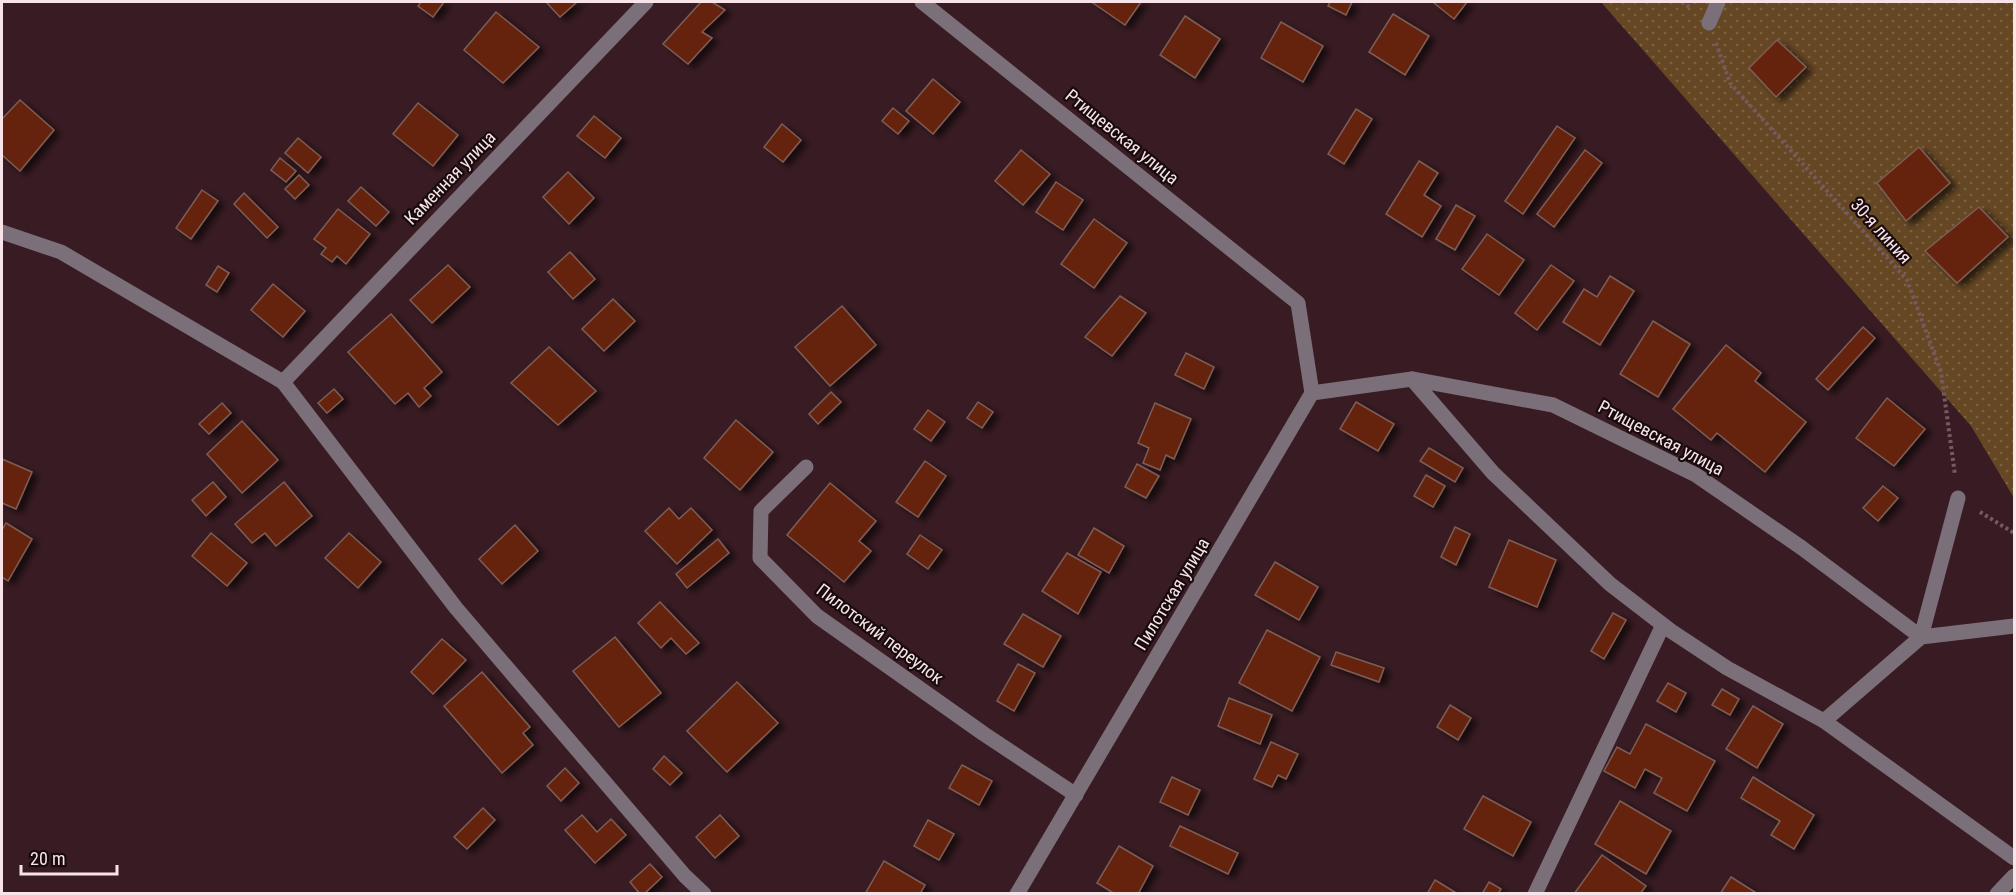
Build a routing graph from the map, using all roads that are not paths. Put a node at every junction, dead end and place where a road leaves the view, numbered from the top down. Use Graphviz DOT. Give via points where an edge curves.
graph roads {
  1 [pos="646,2"];
  2 [pos="922,2"];
  3 [pos="1718,2"];
  4 [pos="1709,23"];
  5 [pos="2,232"];
  6 [pos="1413,379"];
  7 [pos="283,382"];
  8 [pos="1312,393"];
  9 [pos="806,467"];
  10 [pos="1958,498"];
  11 [pos="1664,625"];
  12 [pos="2014,626"];
  13 [pos="1921,637"];
  14 [pos="1824,721"];
  15 [pos="1076,795"];
  16 [pos="2014,858"];
  17 [pos="2014,876"];
  18 [pos="704,894"];
  19 [pos="1017,894"];
  20 [pos="1535,894"];
  21 [pos="1997,894"];
  1 -- 7 [label="street, Каменная улица"];
  2 -- 8 [label="street, Ртищевская улица" via="1298,303"];
  3 -- 4 [label="street"];
  5 -- 7 [label="street" via="61,252"];
  6 -- 8 [label="street, Ртищевская улица"];
  6 -- 11 [label="street" via="1493,473 1610,584"];
  6 -- 13 [label="street, Ртищевская улица" via="1553,405 1696,475"];
  7 -- 18 [label="street" via="456,608"];
  8 -- 15 [label="street, Пилотская улица"];
  9 -- 15 [label="street, Пилотский переулок" via="761,511 760,558 817,616"];
  10 -- 13 [label="street"];
  11 -- 14 [label="street" via="1727,668"];
  11 -- 20 [label="street"];
  12 -- 13 [label="street"];
  13 -- 14 [label="street"];
  14 -- 16 [label="street"];
  15 -- 19 [label="street, Пилотская улица"];
  17 -- 21 [label="street"];
}
